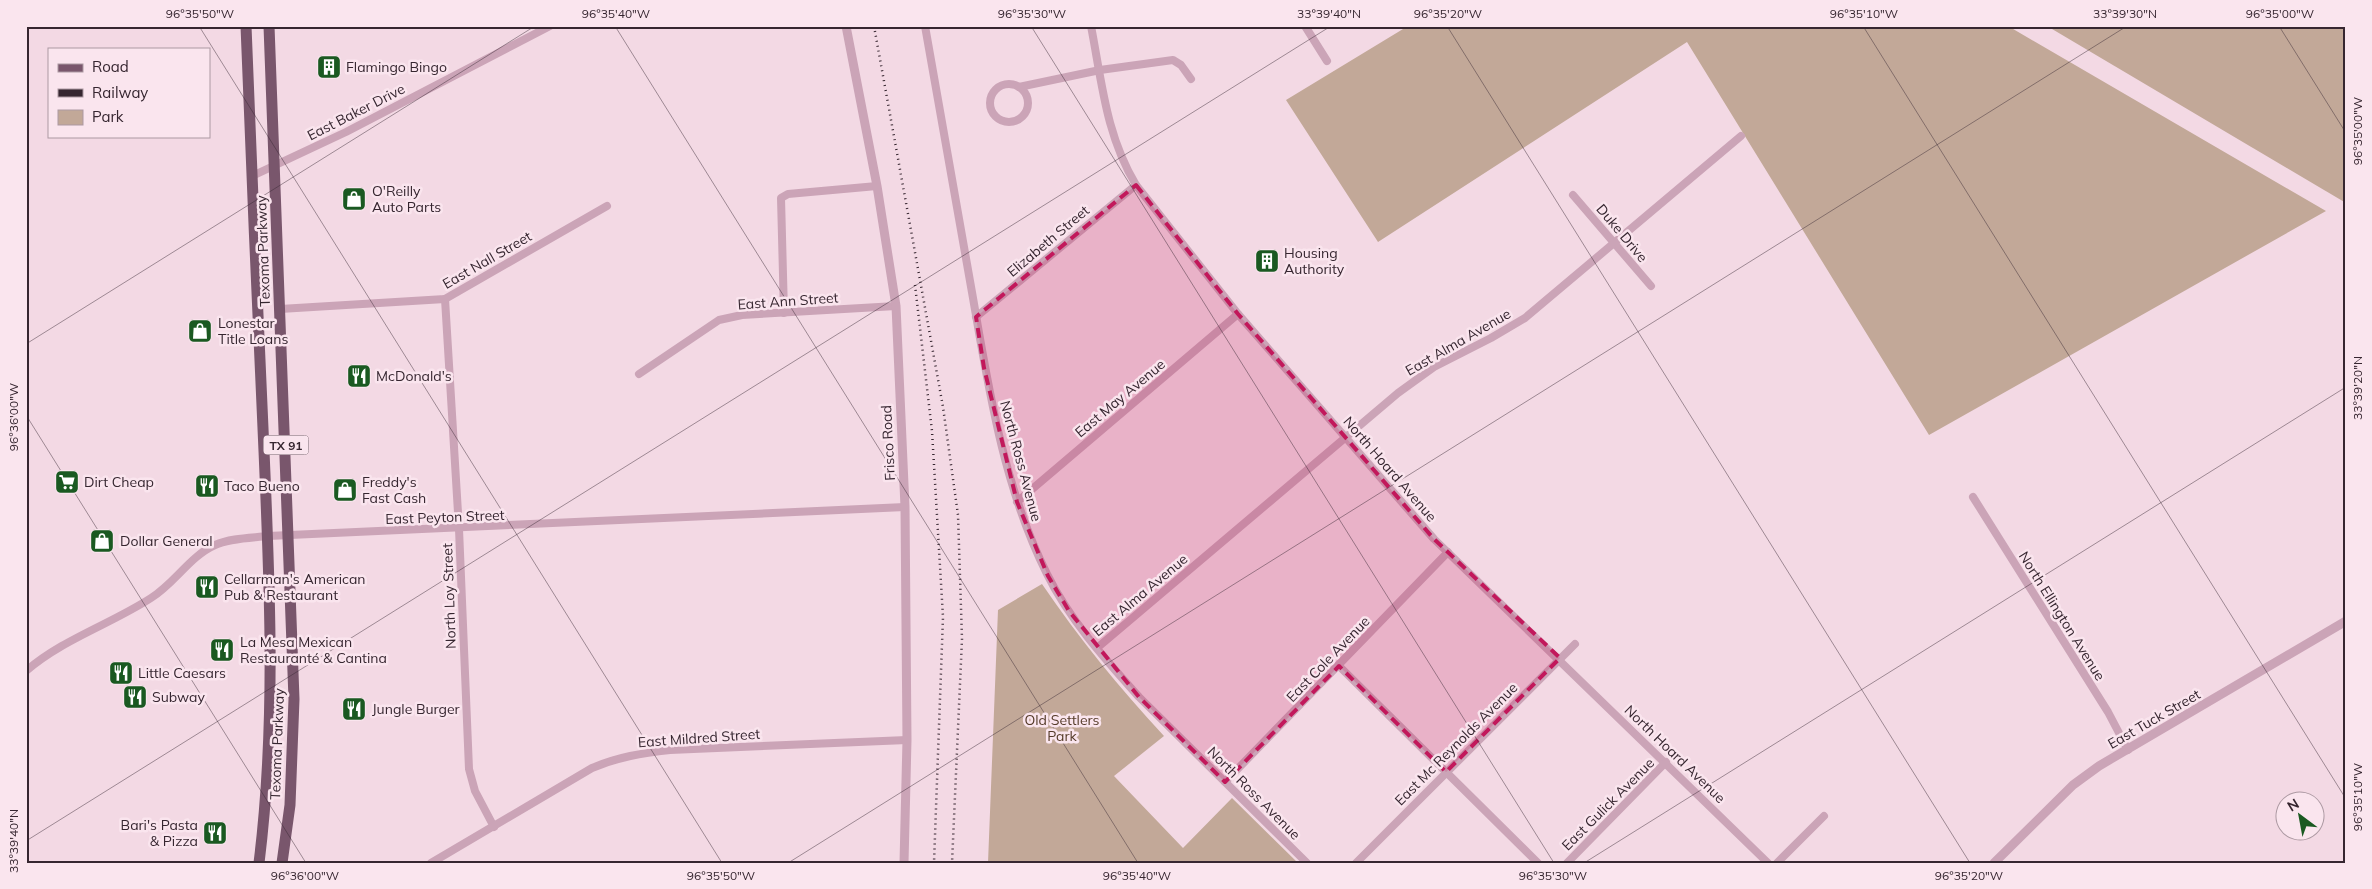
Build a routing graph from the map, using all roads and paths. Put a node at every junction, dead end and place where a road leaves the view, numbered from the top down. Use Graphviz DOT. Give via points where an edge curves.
graph roads {
  1 [pos="246,26"];
  2 [pos="269,26"];
  3 [pos="550,26"];
  4 [pos="846,26"];
  5 [pos="925,26"];
  6 [pos="1091,26"];
  7 [pos="1305,26"];
  8 [pos="1327,61"];
  9 [pos="1100,70"];
  10 [pos="1191,79"];
  11 [pos="1019,87"];
  12 [pos="1741,136"];
  13 [pos="274,167"];
  14 [pos="252,176"];
  15 [pos="1136,185"];
  16 [pos="877,186"];
  17 [pos="1573,195"];
  18 [pos="607,206"];
  19 [pos="1614,243"];
  20 [pos="1651,286"];
  21 [pos="445,299"];
  22 [pos="896,306"];
  23 [pos="280,309"];
  24 [pos="784,313"];
  25 [pos="1238,314"];
  26 [pos="976,317"];
  27 [pos="639,374"];
  28 [pos="1346,437"];
  29 [pos="1973,497"];
  30 [pos="1017,502"];
  31 [pos="905,508"];
  32 [pos="459,529"];
  33 [pos="268,536"];
  34 [pos="289,536"];
  35 [pos="1448,552"];
  36 [pos="2346,621"];
  37 [pos="1575,644"];
  38 [pos="1097,648"];
  39 [pos="1560,658"];
  40 [pos="1340,666"];
  41 [pos="26,671"];
  42 [pos="907,740"];
  43 [pos="2128,750"];
  44 [pos="1666,762"];
  45 [pos="1446,772"];
  46 [pos="1225,782"];
  47 [pos="1824,816"];
  48 [pos="494,827"];
  49 [pos="259,863"];
  50 [pos="282,863"];
  51 [pos="431,863"];
  52 [pos="904,863"];
  53 [pos="1307,863"];
  54 [pos="1356,863"];
  55 [pos="1538,863"];
  56 [pos="1567,863"];
  57 [pos="1768,863"];
  58 [pos="1777,863"];
  59 [pos="1994,863"];
  1 -- 14 [label="main road, Texoma Parkway / TX 91"];
  2 -- 13 [label="main road, Texoma Parkway / TX 91"];
  3 -- 13 [label="street, East Baker Drive"];
  4 -- 16 [label="street, Frisco Road"];
  5 -- 26 [label="street, North Ross Avenue"];
  6 -- 9 [label="street, North Hoard Avenue"];
  7 -- 8 [label="street"];
  9 -- 10 [label="street" via="1173,60"];
  9 -- 11 [label="street"];
  9 -- 15 [label="street, North Hoard Avenue" via="1107,119 1124,164"];
  11 -- 11 [label="street" via="1027,97 1023,115 1012,121 999,118 990,104 994,93 1002,85"];
  12 -- 19 [label="street, East Alma Avenue"];
  13 -- 14 [label="street, East Baker Drive"];
  13 -- 23 [label="main road, Texoma Parkway / TX 91"];
  14 -- 33 [label="main road, Texoma Parkway / TX 91"];
  15 -- 25 [label="street, North Hoard Avenue"];
  15 -- 26 [label="street, Elizabeth Street"];
  16 -- 22 [label="street, Frisco Road"];
  16 -- 24 [label="street" via="788,194 781,198"];
  17 -- 19 [label="street, Duke Drive"];
  18 -- 21 [label="street, East Nall Street"];
  19 -- 20 [label="street, Duke Drive"];
  19 -- 28 [label="street, East Alma Avenue" via="1525,318 1434,368 1398,393"];
  21 -- 23 [label="street, East Nall Street"];
  21 -- 32 [label="street, North Loy Street"];
  22 -- 24 [label="street, East Ann Street"];
  22 -- 31 [label="street, Frisco Road"];
  23 -- 34 [label="main road, Texoma Parkway / TX 91"];
  24 -- 27 [label="street, East Ann Street" via="742,315 719,320"];
  25 -- 28 [label="street, North Hoard Avenue"];
  25 -- 30 [label="street, East May Avenue"];
  26 -- 30 [label="street, North Ross Avenue" via="984,368"];
  28 -- 35 [label="street, North Hoard Avenue"];
  28 -- 38 [label="street, East Alma Avenue"];
  29 -- 43 [label="street, North Ellington Avenue" via="2108,712"];
  30 -- 38 [label="street, North Ross Avenue" via="1048,576 1069,612"];
  31 -- 32 [label="street, East Peyton Street"];
  31 -- 42 [label="street, Frisco Road"];
  32 -- 34 [label="street, East Peyton Street"];
  32 -- 48 [label="street, North Loy Street" via="469,769 475,791"];
  33 -- 34 [label="street, East Peyton Street"];
  33 -- 41 [label="street, East Peyton Street" via="229,540 215,545 152,598 65,644"];
  33 -- 49 [label="main road, Texoma Parkway / TX 91" via="272,697 267,798"];
  34 -- 50 [label="main road, Texoma Parkway / TX 91" via="294,699 290,805"];
  35 -- 39 [label="street, North Hoard Avenue"];
  35 -- 40 [label="street, East Cole Avenue"];
  36 -- 43 [label="street, East Tuck Street"];
  37 -- 39 [label="street, East Mc Reynolds Avenue"];
  38 -- 46 [label="street, North Ross Avenue" via="1139,697"];
  39 -- 44 [label="street, North Hoard Avenue"];
  39 -- 45 [label="street, East Mc Reynolds Avenue"];
  40 -- 45 [label="street"];
  40 -- 46 [label="street, East Cole Avenue"];
  42 -- 48 [label="street, East Mildred Street" via="635,754 592,768"];
  42 -- 52 [label="street, Frisco Road"];
  43 -- 59 [label="street, East Tuck Street" via="2073,785"];
  44 -- 56 [label="street, East Gulick Avenue"];
  44 -- 57 [label="street, North Hoard Avenue"];
  45 -- 54 [label="street, East Mc Reynolds Avenue"];
  45 -- 55 [label="street"];
  46 -- 53 [label="street, North Ross Avenue"];
  47 -- 58 [label="street"];
  48 -- 51 [label="street, East Mildred Street"];
}
